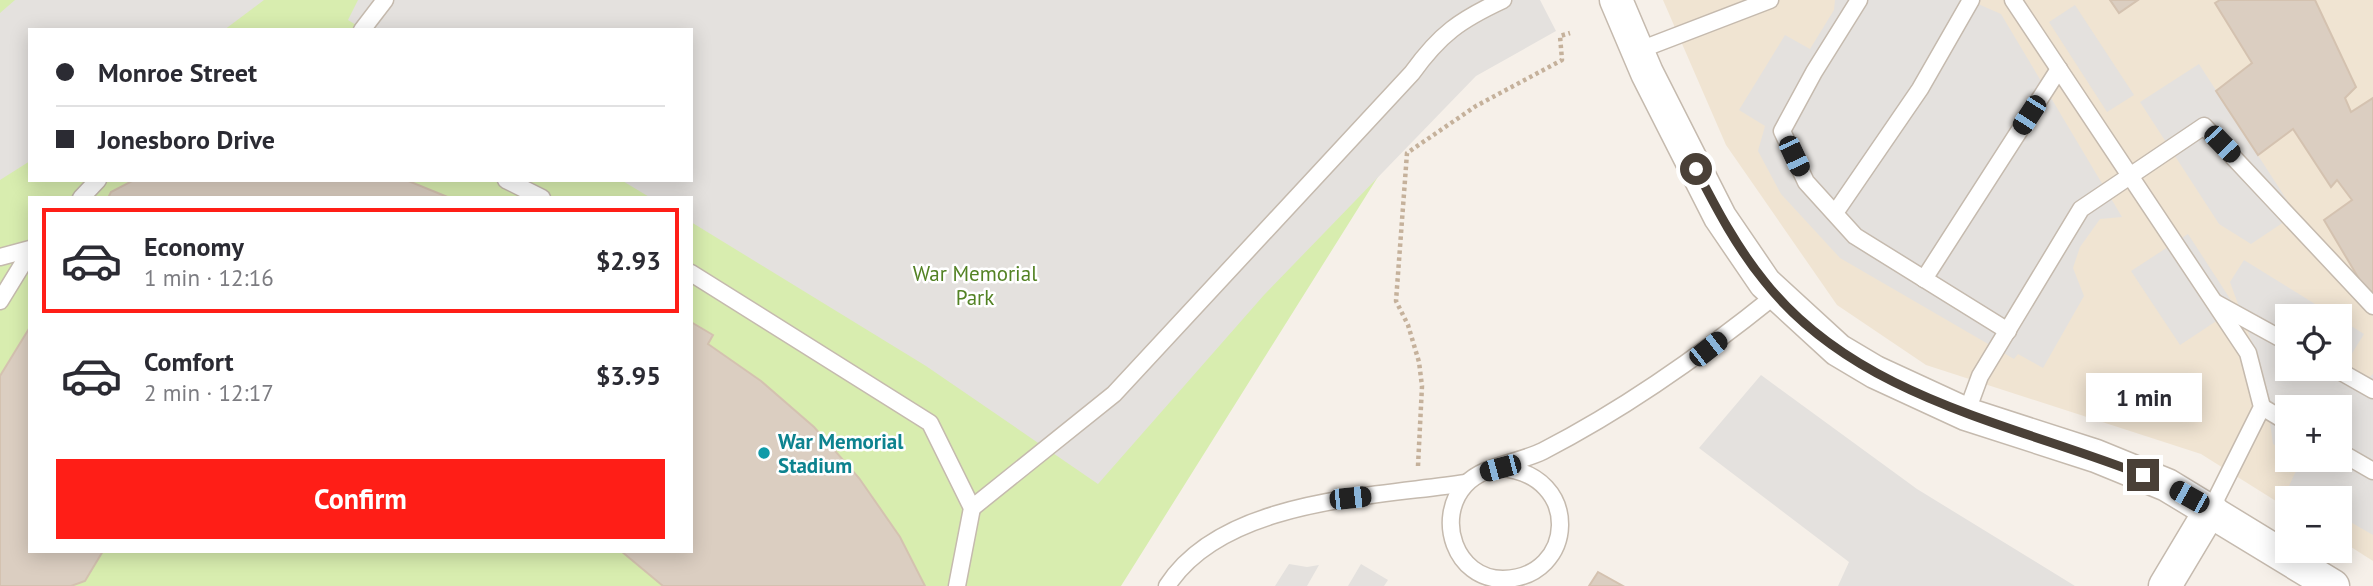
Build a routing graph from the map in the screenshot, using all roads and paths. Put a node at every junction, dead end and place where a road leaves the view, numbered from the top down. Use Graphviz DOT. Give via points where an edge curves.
graph roads {
  1 [pos="385,0"];
  2 [pos="1503,0"];
  3 [pos="1616,0"];
  4 [pos="1770,0"];
  5 [pos="1859,0"];
  6 [pos="1971,0"];
  7 [pos="2013,0"];
  8 [pos="364,28"];
  9 [pos="1570,33"];
  10 [pos="1637,51"];
  11 [pos="2059,69"];
  12 [pos="2132,178"];
  13 [pos="96,182"];
  14 [pos="510,182"];
  15 [pos="83,196"];
  16 [pos="538,196"];
  17 [pos="1835,213"];
  18 [pos="28,251"];
  19 [pos="28,254"];
  20 [pos="0,257"];
  21 [pos="693,274"];
  22 [pos="1924,279"];
  23 [pos="1777,294"];
  24 [pos="0,301"];
  25 [pos="2213,301"];
  26 [pos="2373,306"];
  27 [pos="2008,331"];
  28 [pos="2275,335"];
  29 [pos="2352,378"];
  30 [pos="2373,390"];
  31 [pos="2262,407"];
  32 [pos="1966,414"];
  33 [pos="2275,415"];
  34 [pos="2352,459"];
  35 [pos="1500,468"];
  36 [pos="1418,471"];
  37 [pos="2373,471"];
  38 [pos="1466,483"];
  39 [pos="972,508"];
  40 [pos="2211,509"];
  41 [pos="957,586"];
  42 [pos="1167,586"];
  43 [pos="2165,586"];
  44 [pos="2333,586"];
  1 -- 8 [label="lane"];
  2 -- 39 [label="lane" via="1463,18 1429,49 1403,83 1114,394"];
  3 -- 10 [label="street"];
  4 -- 10 [label="lane"];
  5 -- 17 [label="lane" via="1782,131 1806,181"];
  6 -- 17 [label="lane" via="1920,89"];
  7 -- 11 [label="lane"];
  9 -- 36 [label="path" via="1560,36 1562,60 1476,106 1407,153 1396,301 1419,362 1422,437"];
  10 -- 23 [label="street" via="1720,217"];
  11 -- 12 [label="lane"];
  11 -- 22 [label="lane"];
  12 -- 25 [label="lane"];
  12 -- 26 [label="lane" via="2204,127"];
  12 -- 27 [label="lane" via="2081,209"];
  13 -- 15 [label="lane"];
  14 -- 16 [label="lane"];
  17 -- 22 [label="lane" via="1855,236"];
  18 -- 20 [label="lane"];
  19 -- 24 [label="lane"];
  21 -- 39 [label="lane" via="930,423"];
  22 -- 27 [label="lane"];
  23 -- 32 [label="street" via="1838,350"];
  23 -- 35 [label="lane" via="1688,365 1542,452"];
  25 -- 28 [label="lane"];
  25 -- 31 [label="lane" via="2248,353"];
  27 -- 32 [label="lane" via="1980,376"];
  29 -- 30 [label="lane"];
  31 -- 33 [label="lane"];
  31 -- 40 [label="lane"];
  32 -- 40 [label="street" via="2096,456"];
  34 -- 37 [label="lane"];
  35 -- 38 [label="lane"];
  35 -- 38 [label="lane" via="1535,476 1557,505 1557,542 1535,570 1500,579 1482,574 1456,551 1450,515"];
  38 -- 42 [label="lane" via="1297,507 1223,535"];
  39 -- 41 [label="lane"];
  40 -- 43 [label="street"];
  40 -- 44 [label="street"];
}
